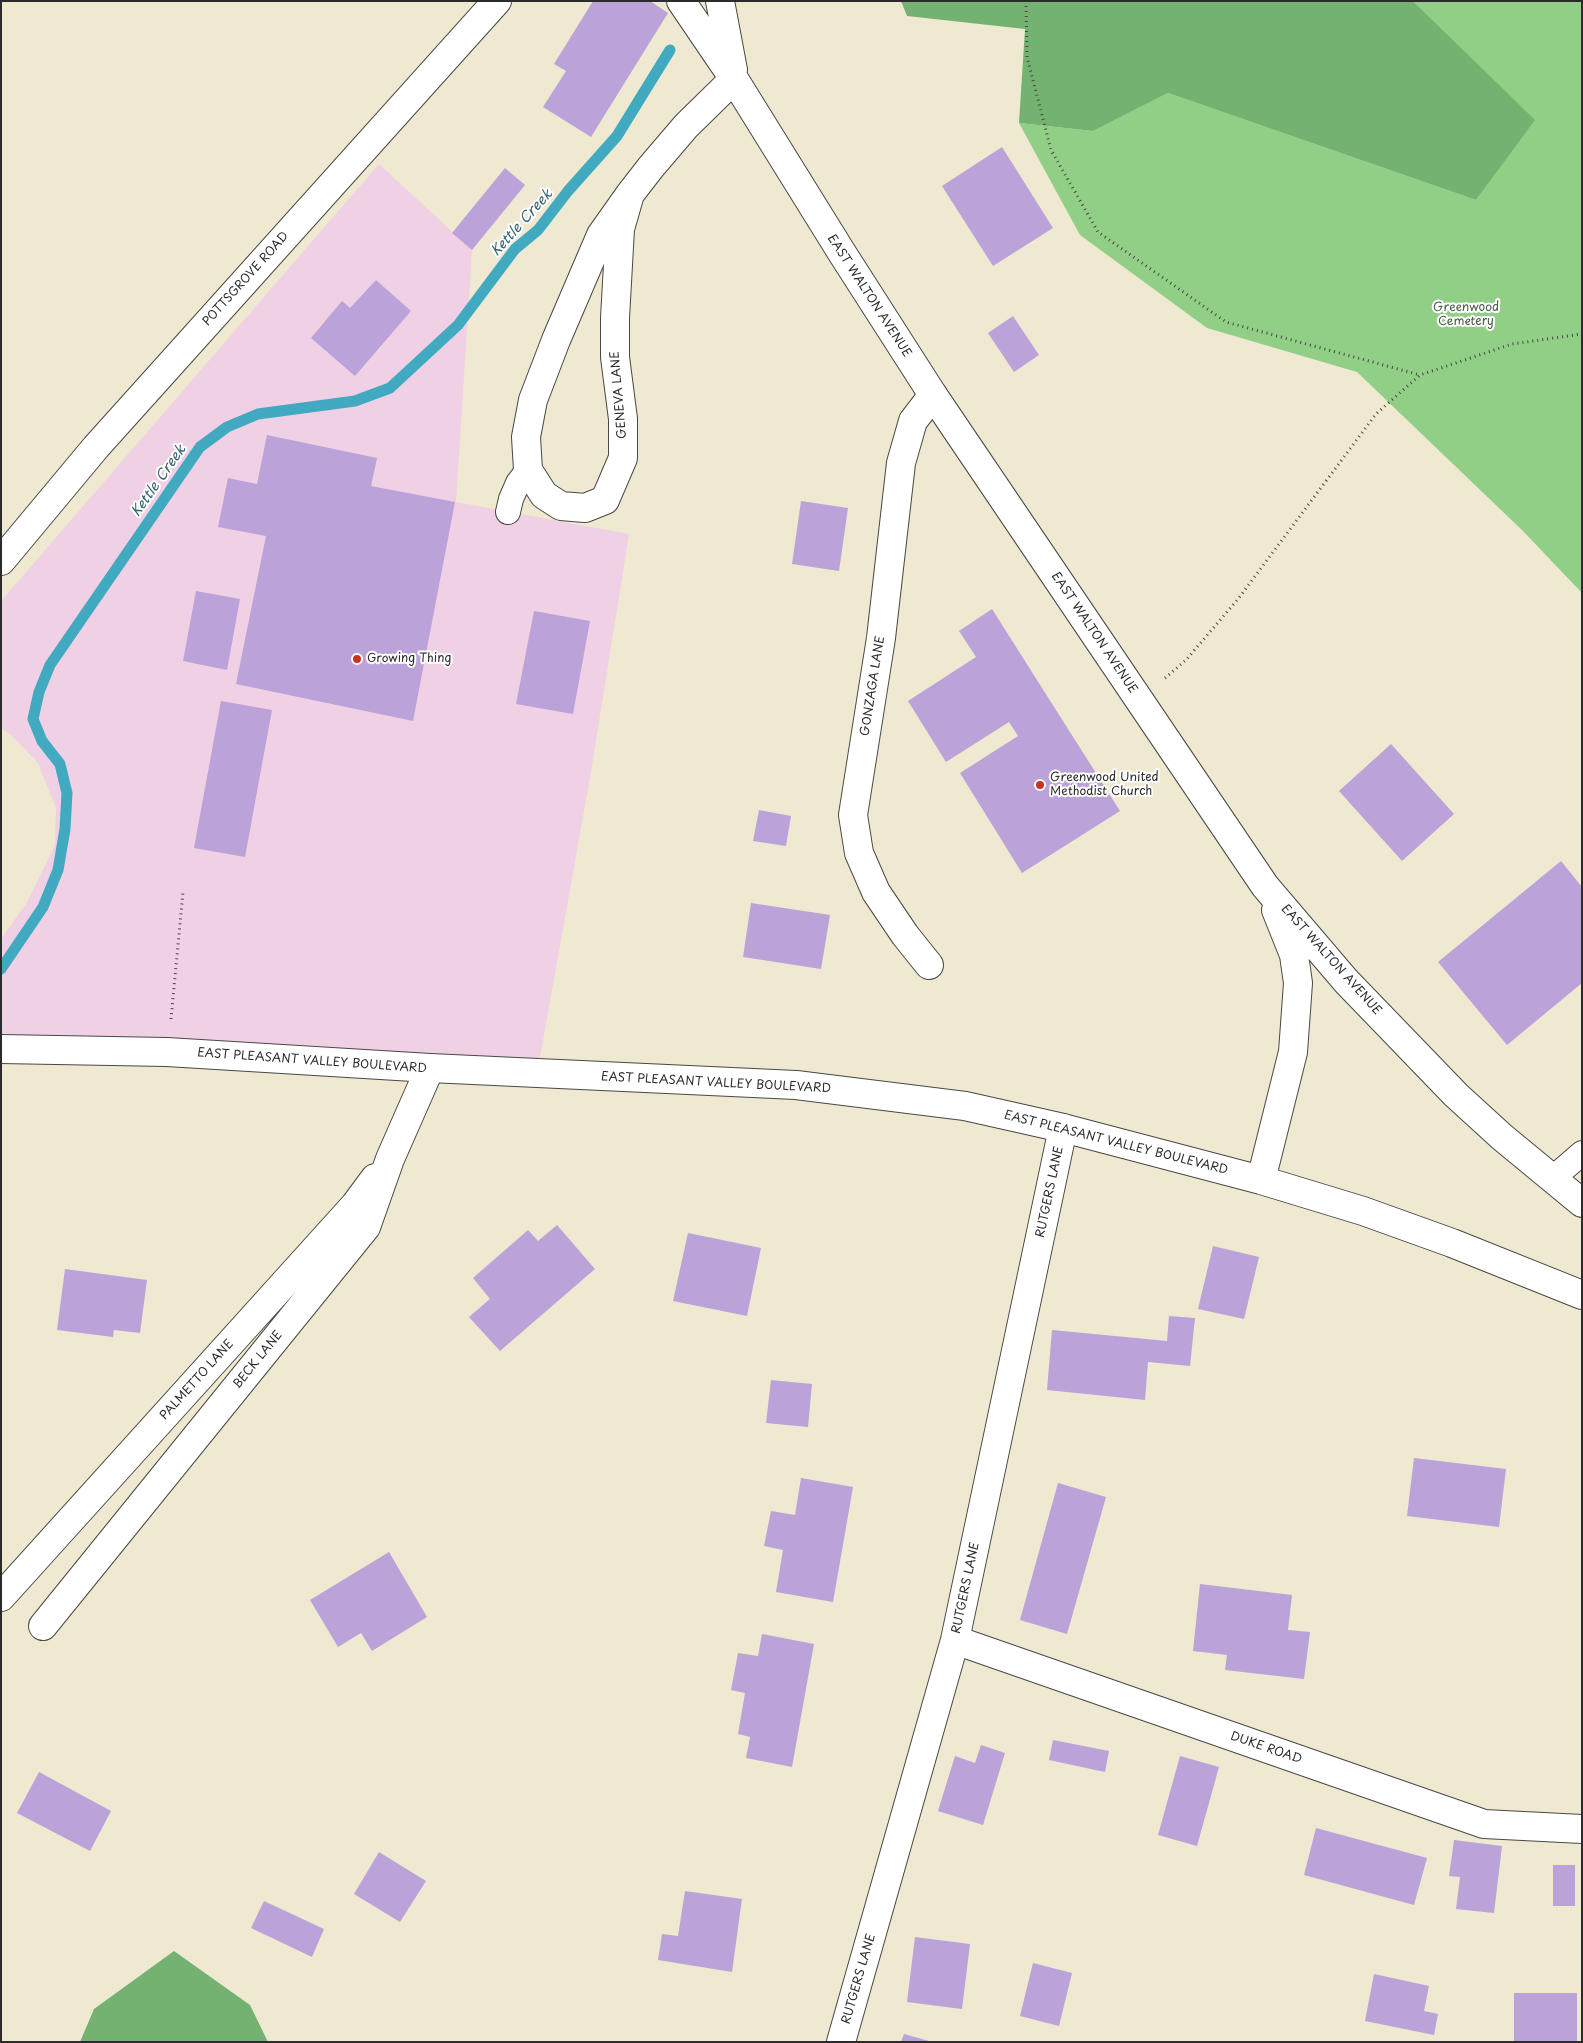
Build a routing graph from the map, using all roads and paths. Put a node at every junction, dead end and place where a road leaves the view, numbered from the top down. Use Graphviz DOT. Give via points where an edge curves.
graph roads {
  1 [pos="497,1"];
  2 [pos="681,1"];
  3 [pos="720,1"];
  4 [pos="1026,1"];
  5 [pos="734,79"];
  6 [pos="630,194"];
  7 [pos="1582,334"];
  8 [pos="1420,375"];
  9 [pos="933,395"];
  10 [pos="528,470"];
  11 [pos="508,512"];
  12 [pos="1,561"];
  13 [pos="1140,700"];
  14 [pos="1265,886"];
  15 [pos="183,892"];
  16 [pos="929,965"];
  17 [pos="1,1049"];
  18 [pos="167,1052"];
  19 [pos="430,1068"];
  20 [pos="1063,1128"];
  21 [pos="1582,1153"];
  22 [pos="390,1159"];
  23 [pos="1552,1179"];
  24 [pos="1261,1180"];
  25 [pos="1582,1203"];
  26 [pos="1582,1295"];
  27 [pos="1,1597"];
  28 [pos="43,1626"];
  29 [pos="955,1640"];
  30 [pos="1582,1829"];
  31 [pos="841,2042"];
  1 -- 12 [label="street, POTTSGROVE ROAD" via="96,447"];
  2 -- 5 [label="street, EAST WALTON AVENUE"];
  3 -- 5 [label="street"];
  4 -- 8 [label="path" via="1027,57 1051,150 1098,232 1226,322"];
  5 -- 6 [label="street, GENEVA LANE" via="686,126"];
  5 -- 9 [label="street, EAST WALTON AVENUE"];
  6 -- 10 [label="street, GENEVA LANE" via="601,235 533,400 526,437"];
  6 -- 10 [label="street, GENEVA LANE" via="620,230 615,318 623,458 605,500 585,508 561,506 544,495"];
  7 -- 8 [label="path" via="1512,344"];
  8 -- 13 [label="path" via="1376,414 1238,600 1186,660"];
  9 -- 13 [label="street, EAST WALTON AVENUE"];
  9 -- 16 [label="street, GONZAGA LANE" via="913,421 901,463 881,638 853,815 859,853 876,892"];
  10 -- 11 [label="lane" via="510,499"];
  13 -- 14 [label="street, EAST WALTON AVENUE"];
  14 -- 23 [label="street, EAST WALTON AVENUE" via="1346,981 1450,1088 1502,1138"];
  14 -- 24 [label="street" via="1294,955 1298,984 1293,1052"];
  15 -- 18 [label="path"];
  17 -- 18 [label="street, EAST PLEASANT VALLEY BOULEVARD"];
  18 -- 19 [label="street, EAST PLEASANT VALLEY BOULEVARD"];
  19 -- 20 [label="street, EAST PLEASANT VALLEY BOULEVARD" via="796,1086 965,1106"];
  19 -- 22 [label="street, BECK LANE"];
  20 -- 24 [label="street, EAST PLEASANT VALLEY BOULEVARD"];
  20 -- 29 [label="street, RUTGERS LANE"];
  21 -- 23 [label="lane"];
  22 -- 27 [label="street, PALMETTO LANE" via="355,1205"];
  22 -- 28 [label="street, BECK LANE" via="366,1227"];
  23 -- 25 [label="street, EAST WALTON AVENUE"];
  24 -- 26 [label="street, EAST PLEASANT VALLEY BOULEVARD" via="1381,1217"];
  29 -- 30 [label="street, DUKE ROAD" via="1484,1824"];
  29 -- 31 [label="street, RUTGERS LANE"];
}
